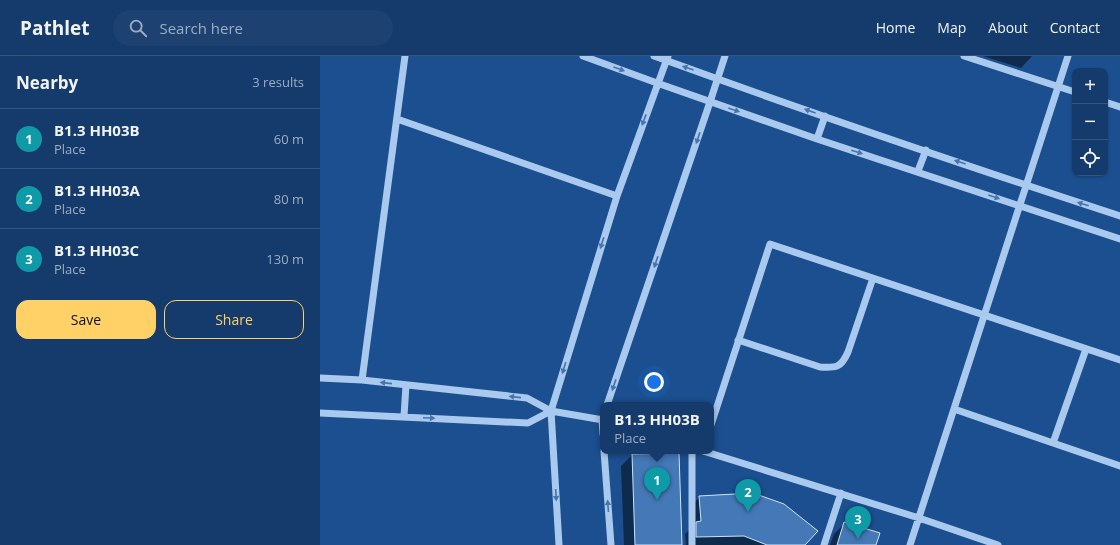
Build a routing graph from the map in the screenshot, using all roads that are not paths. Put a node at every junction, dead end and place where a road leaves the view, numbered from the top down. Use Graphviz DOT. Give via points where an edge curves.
graph roads {
  1 [pos="404,56"];
  2 [pos="583,56"];
  3 [pos="654,56"];
  4 [pos="725,56"];
  5 [pos="964,56"];
  6 [pos="1068,56"];
  7 [pos="667,58"];
  8 [pos="718,78"];
  9 [pos="657,83"];
  10 [pos="1058,87"];
  11 [pos="1072,91"];
  12 [pos="710,102"];
  13 [pos="1108,103"];
  14 [pos="1120,108"];
  15 [pos="825,116"];
  16 [pos="397,119"];
  17 [pos="817,139"];
  18 [pos="926,150"];
  19 [pos="918,171"];
  20 [pos="1026,185"];
  21 [pos="617,196"];
  22 [pos="1019,206"];
  23 [pos="1120,216"];
  24 [pos="1120,239"];
  25 [pos="873,278"];
  26 [pos="984,315"];
  27 [pos="738,340"];
  28 [pos="1086,348"];
  29 [pos="1120,360"];
  30 [pos="320,378"];
  31 [pos="362,380"];
  32 [pos="406,385"];
  33 [pos="608,402"];
  34 [pos="954,410"];
  35 [pos="551,411"];
  36 [pos="320,413"];
  37 [pos="404,416"];
  38 [pos="714,416"];
  39 [pos="600,419"];
  40 [pos="1053,443"];
  41 [pos="604,454"];
  42 [pos="692,454"];
  43 [pos="713,454"];
  44 [pos="1120,466"];
  45 [pos="841,493"];
  46 [pos="919,518"];
  47 [pos="559,545"];
  48 [pos="611,545"];
  49 [pos="692,545"];
  50 [pos="824,545"];
  51 [pos="910,545"];
  52 [pos="998,545"];
  1 -- 16 [label="street"];
  2 -- 9 [label="street, one-way"];
  3 -- 7 [label="street"];
  4 -- 8 [label="street"];
  5 -- 10 [label="street"];
  6 -- 10 [label="street"];
  8 -- 7 [label="street, one-way"];
  7 -- 9 [label="street"];
  8 -- 12 [label="street"];
  15 -- 8 [label="street, one-way"];
  9 -- 12 [label="street"];
  9 -- 21 [label="street, one-way"];
  10 -- 11 [label="street"];
  10 -- 20 [label="street"];
  12 -- 17 [label="street, one-way"];
  12 -- 33 [label="street, one-way"];
  13 -- 14 [label="street"];
  15 -- 17 [label="street"];
  15 -- 18 [label="street"];
  16 -- 21 [label="street"];
  16 -- 31 [label="street"];
  17 -- 19 [label="street, one-way"];
  18 -- 19 [label="street"];
  20 -- 18 [label="street, one-way"];
  19 -- 22 [label="street, one-way"];
  20 -- 22 [label="street"];
  23 -- 20 [label="street, one-way"];
  21 -- 35 [label="street, one-way"];
  22 -- 24 [label="street"];
  22 -- 26 [label="street"];
  25 -- 26 [label="street"];
  25 -- 27 [label="street" via="848,352 843,362 833,368 820,367"];
  25 -- 27 [label="street" via="770,244"];
  26 -- 28 [label="street"];
  26 -- 34 [label="street"];
  27 -- 38 [label="street"];
  28 -- 29 [label="street"];
  28 -- 40 [label="street"];
  30 -- 31 [label="street"];
  32 -- 31 [label="street, one-way"];
  35 -- 32 [label="street, one-way" via="527,398"];
  32 -- 37 [label="street"];
  34 -- 40 [label="street"];
  34 -- 46 [label="street"];
  37 -- 35 [label="street, one-way" via="528,423"];
  35 -- 39 [label="street"];
  35 -- 47 [label="street, one-way"];
  36 -- 37 [label="street"];
  40 -- 44 [label="street"];
  48 -- 41 [label="street, one-way"];
  42 -- 49 [label="street"];
  43 -- 45 [label="street"];
  45 -- 46 [label="street"];
  45 -- 50 [label="street"];
  46 -- 51 [label="street"];
  46 -- 52 [label="street"];
}
